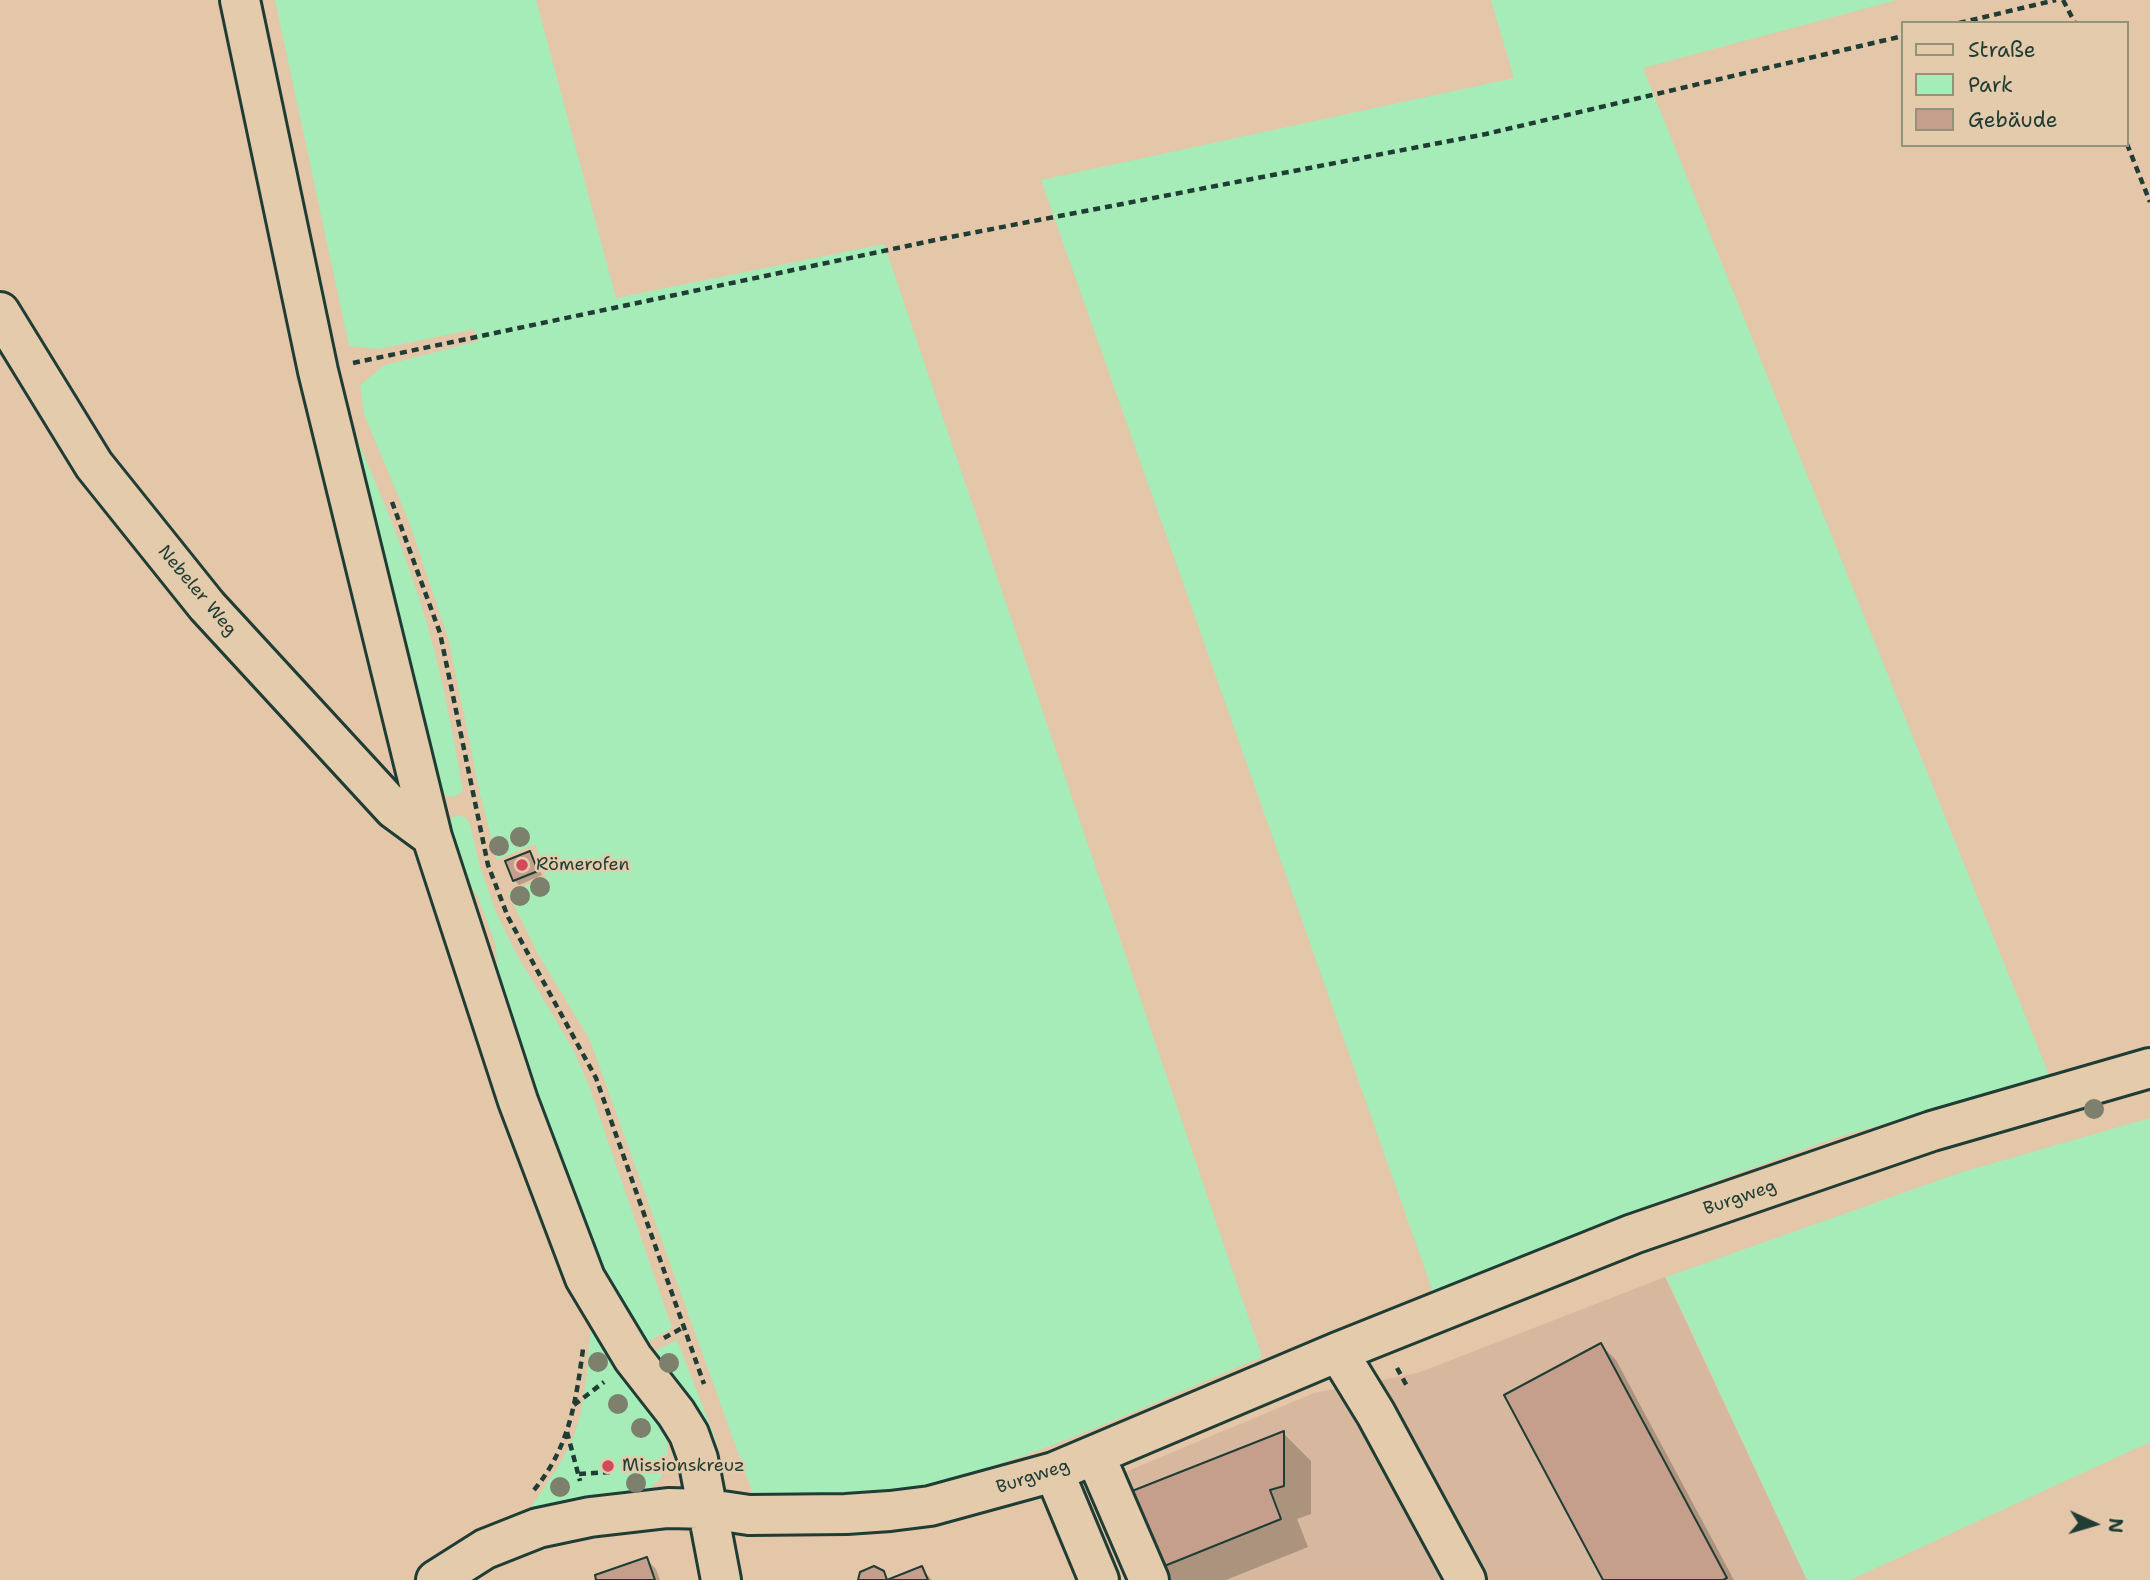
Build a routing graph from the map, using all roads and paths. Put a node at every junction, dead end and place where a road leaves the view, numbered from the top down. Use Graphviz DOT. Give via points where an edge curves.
graph roads {
  1 [pos="240,0"];
  2 [pos="2056,0"];
  3 [pos="2063,0"];
  4 [pos="1967,21"];
  5 [pos="2074,21"];
  6 [pos="1902,36"];
  7 [pos="2128,147"];
  8 [pos="2150,202"];
  9 [pos="0,312"];
  10 [pos="392,354"];
  11 [pos="389,493"];
  12 [pos="432,837"];
  13 [pos="2150,1068"];
  14 [pos="583,1338"];
  15 [pos="1338,1352"];
  16 [pos="705,1387"];
  17 [pos="567,1431"];
  18 [pos="1095,1455"];
  19 [pos="612,1472"];
  20 [pos="1054,1472"];
  21 [pos="579,1474"];
  22 [pos="531,1493"];
  23 [pos="709,1509"];
  24 [pos="590,1517"];
  25 [pos="436,1580"];
  26 [pos="721,1580"];
  27 [pos="1099,1580"];
  28 [pos="1149,1580"];
  29 [pos="1466,1580"];
  1 -- 12 [label="street" via="318,371"];
  2 -- 4 [label="path"];
  3 -- 5 [label="path"];
  6 -- 10 [label="path" via="1486,134 940,239"];
  7 -- 8 [label="path"];
  9 -- 12 [label="street, Nebeler Weg" via="94,465 207,606 394,809"];
  11 -- 16 [label="path" via="440,633 488,865 508,917 596,1078"];
  12 -- 23 [label="street" via="518,1101 585,1278 633,1358 689,1434"];
  13 -- 15 [label="street, Burgweg" via="1932,1132 1633,1234"];
  14 -- 17 [label="path"];
  15 -- 18 [label="street, Burgweg"];
  15 -- 29 [label="street"];
  17 -- 21 [label="path"];
  17 -- 22 [label="path" via="565,1442"];
  18 -- 20 [label="street, Burgweg"];
  18 -- 28 [label="street"];
  19 -- 21 [label="path"];
  20 -- 23 [label="street, Burgweg" via="995,1506 749,1515"];
  20 -- 27 [label="street"];
  21 -- 24 [label="path"];
  23 -- 24 [label="street, Burgweg" via="668,1508"];
  23 -- 26 [label="street"];
  24 -- 25 [label="street, Burgweg" via="538,1528 485,1549"];
}
